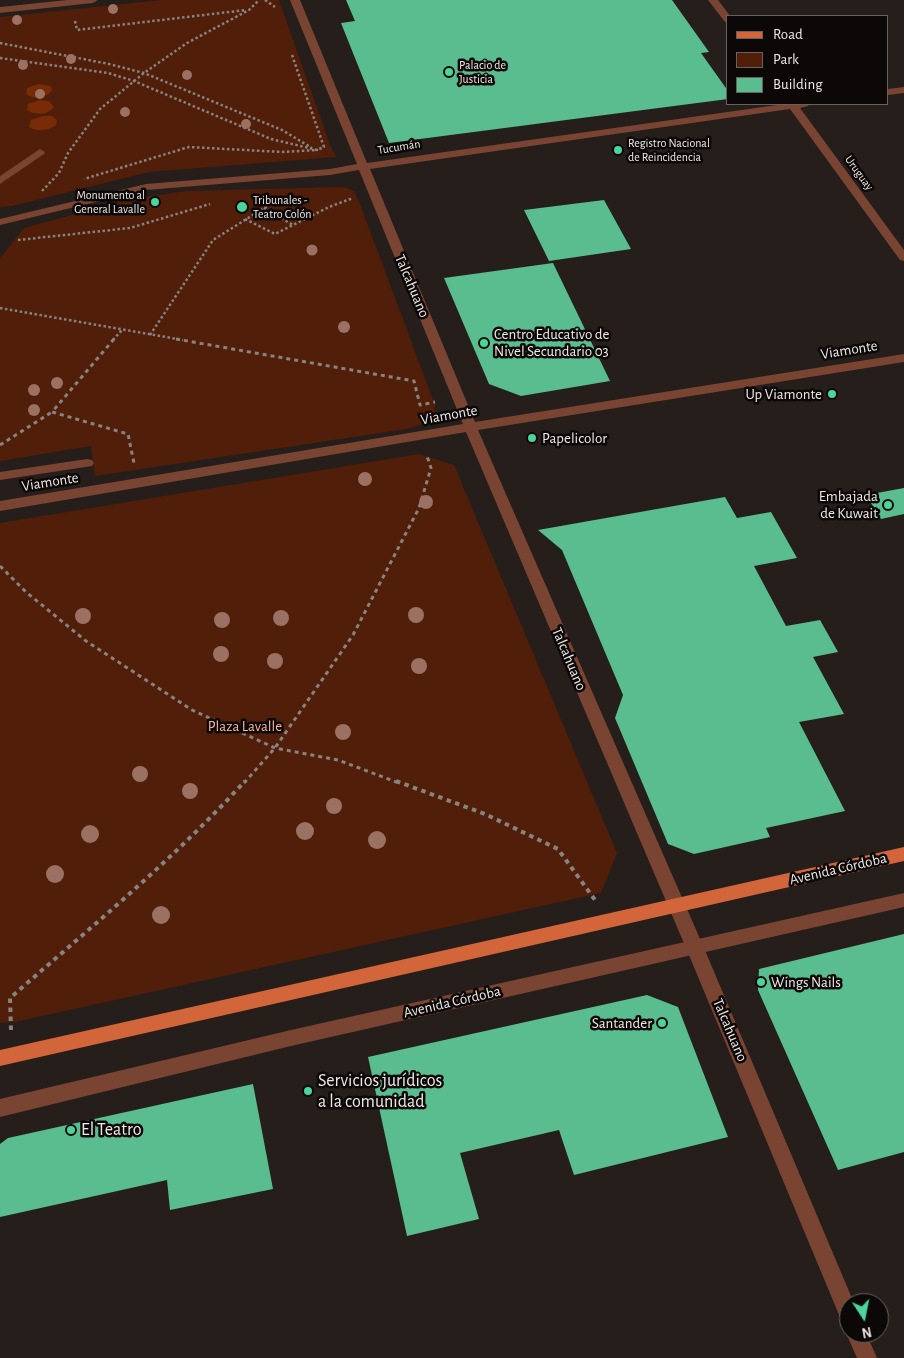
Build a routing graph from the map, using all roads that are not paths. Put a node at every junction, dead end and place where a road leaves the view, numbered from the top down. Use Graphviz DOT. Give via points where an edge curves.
graph roads {
  1 [pos="94,0"];
  2 [pos="295,0"];
  3 [pos="713,0"];
  4 [pos="0,10"];
  5 [pos="726,17"];
  6 [pos="904,90"];
  7 [pos="889,92"];
  8 [pos="789,105"];
  9 [pos="797,105"];
  10 [pos="40,152"];
  11 [pos="365,167"];
  12 [pos="0,181"];
  13 [pos="0,222"];
  14 [pos="904,258"];
  15 [pos="904,358"];
  16 [pos="471,427"];
  17 [pos="87,463"];
  18 [pos="0,476"];
  19 [pos="0,506"];
  20 [pos="904,854"];
  21 [pos="904,900"];
  22 [pos="675,905"];
  23 [pos="695,948"];
  24 [pos="4,1061"];
  25 [pos="0,1108"];
  26 [pos="840,1293"];
  27 [pos="860,1343"];
  28 [pos="867,1358"];
  1 -- 4 [label="street"];
  2 -- 11 [label="street, Talcahuano"];
  3 -- 5 [label="street"];
  6 -- 7 [label="street"];
  8 -- 11 [label="street, Tucumán"];
  9 -- 14 [label="street, Uruguay"];
  10 -- 12 [label="street"];
  11 -- 13 [label="street, Tucumán" via="146,187"];
  11 -- 16 [label="street, Talcahuano"];
  15 -- 16 [label="street, Viamonte"];
  16 -- 19 [label="street, Viamonte"];
  16 -- 22 [label="street, Talcahuano"];
  17 -- 18 [label="street"];
  20 -- 22 [label="main road, Avenida Córdoba"];
  21 -- 23 [label="street, Avenida Córdoba"];
  22 -- 23 [label="street, Talcahuano"];
  22 -- 24 [label="main road, Avenida Córdoba"];
  23 -- 25 [label="street, Avenida Córdoba" via="291,1038"];
  23 -- 26 [label="street, Talcahuano"];
  27 -- 28 [label="street"];
}
